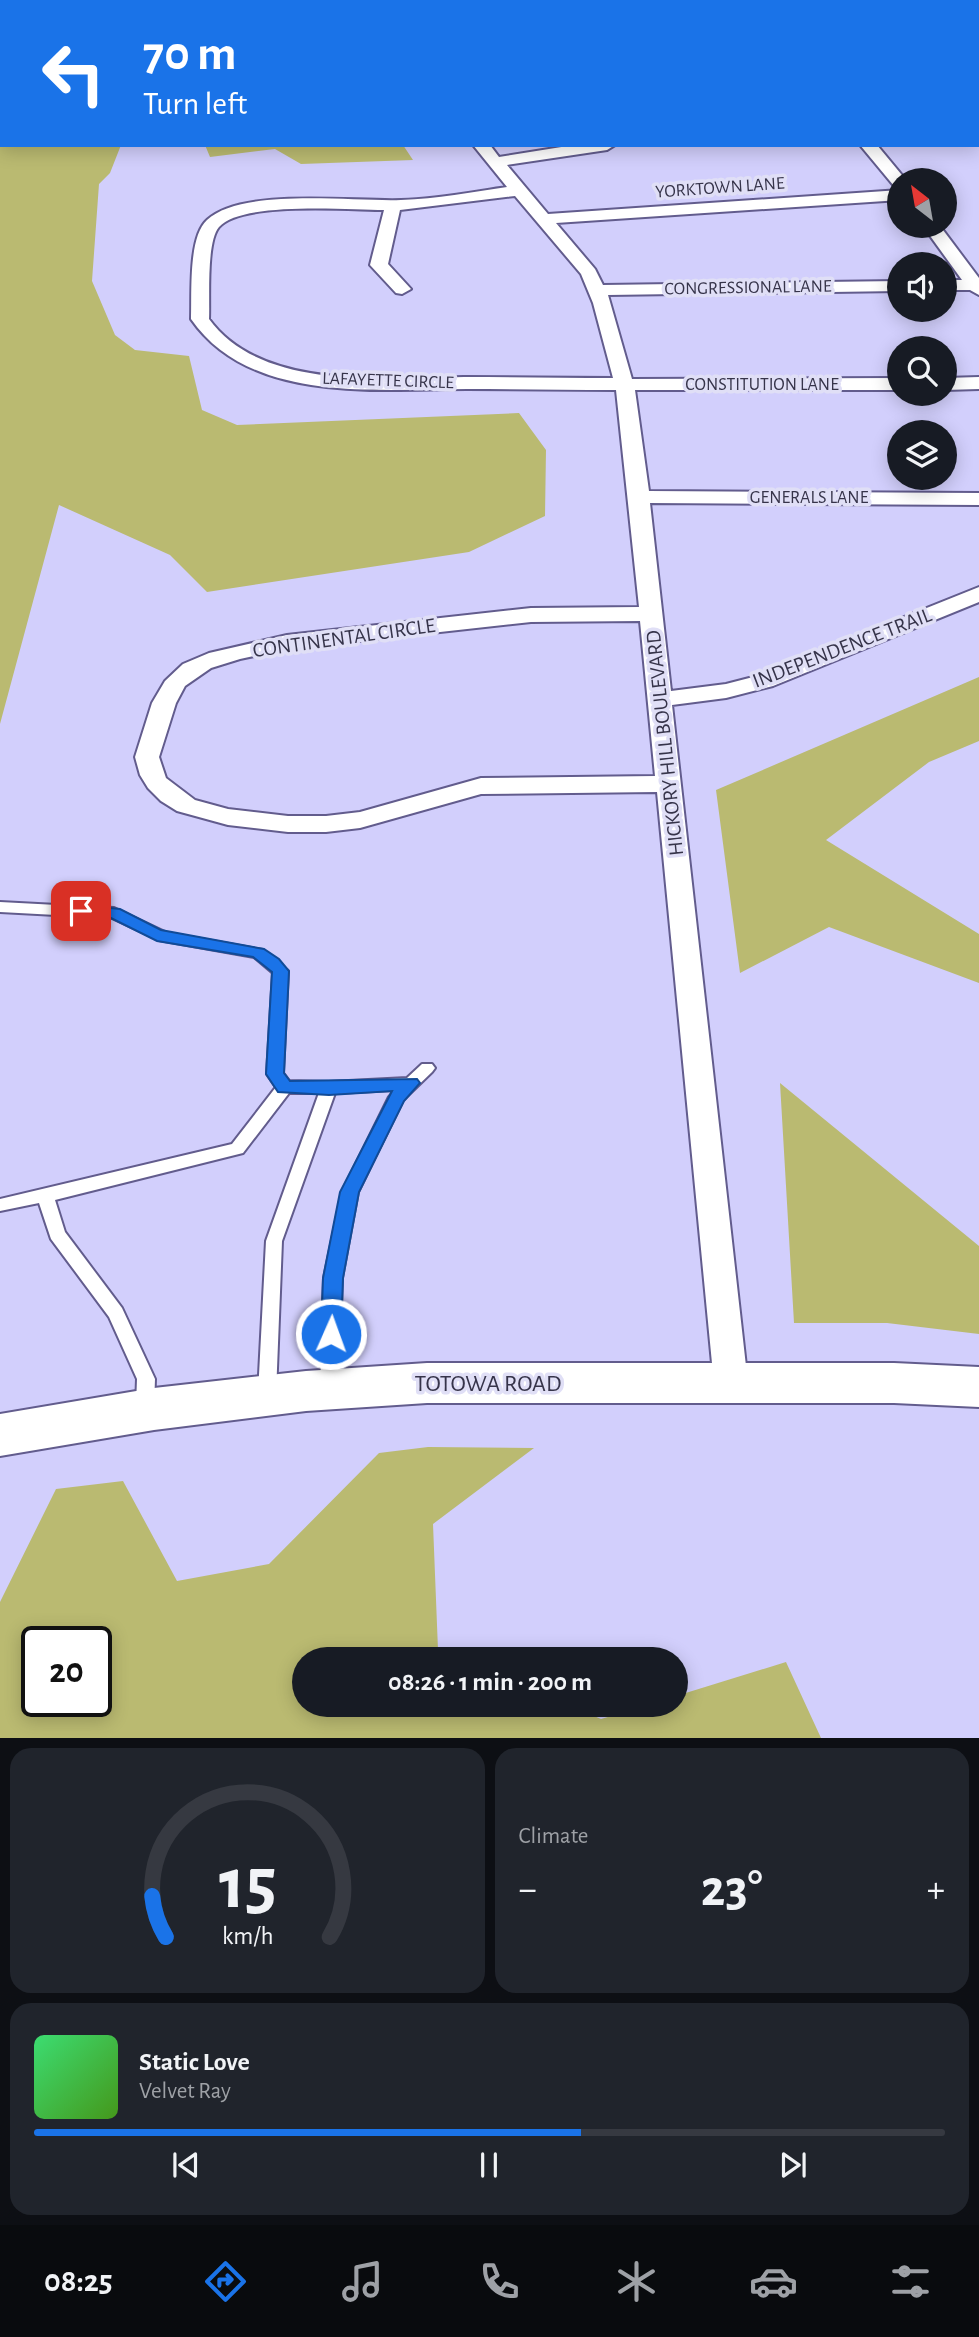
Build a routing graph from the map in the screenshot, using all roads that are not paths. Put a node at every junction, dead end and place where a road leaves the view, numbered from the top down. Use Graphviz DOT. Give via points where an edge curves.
graph roads {
  1 [pos="577,147"];
  2 [pos="870,147"];
  3 [pos="488,153"];
  4 [pos="887,168"];
  5 [pos="519,190"];
  6 [pos="887,196"];
  7 [pos="393,206"];
  8 [pos="544,219"];
  9 [pos="940,238"];
  10 [pos="887,286"];
  11 [pos="957,286"];
  12 [pos="977,287"];
  13 [pos="402,289"];
  14 [pos="596,290"];
  15 [pos="979,383"];
  16 [pos="887,384"];
  17 [pos="957,384"];
  18 [pos="625,385"];
  19 [pos="639,497"];
  20 [pos="979,499"];
  21 [pos="979,594"];
  22 [pos="651,614"];
  23 [pos="660,699"];
  24 [pos="669,784"];
  25 [pos="0,907"];
  26 [pos="427,1068"];
  27 [pos="411,1083"];
  28 [pos="285,1087"];
  29 [pos="329,1088"];
  30 [pos="45,1196"];
  31 [pos="0,1205"];
  32 [pos="731,1384"];
  33 [pos="979,1387"];
  34 [pos="329,1390"];
  35 [pos="267,1396"];
  36 [pos="144,1410"];
  37 [pos="0,1428"];
  38 [pos="0,1434"];
  1 -- 3 [label="street"];
  2 -- 4 [label="street"];
  3 -- 5 [label="street, HICKORY HILL BOULEVARD"];
  5 -- 7 [label="street, LAFAYETTE CIRCLE"];
  5 -- 8 [label="street, HICKORY HILL BOULEVARD"];
  6 -- 8 [label="street, YORKTOWN LANE"];
  7 -- 13 [label="street" via="379,265"];
  7 -- 18 [label="street, LAFAYETTE CIRCLE" via="273,205 223,216 205,236 200,318 207,330 241,356 316,379"];
  8 -- 14 [label="street, HICKORY HILL BOULEVARD" via="589,274"];
  9 -- 12 [label="street"];
  10 -- 14 [label="street, CONGRESSIONAL LANE"];
  11 -- 12 [label="street"];
  14 -- 18 [label="street, HICKORY HILL BOULEVARD"];
  15 -- 17 [label="street"];
  16 -- 18 [label="street, CONSTITUTION LANE"];
  18 -- 19 [label="street, HICKORY HILL BOULEVARD"];
  19 -- 20 [label="street, GENERALS LANE"];
  19 -- 22 [label="street, HICKORY HILL BOULEVARD"];
  21 -- 23 [label="street, INDEPENDENCE TRAIL" via="765,681"];
  22 -- 23 [label="street, HICKORY HILL BOULEVARD"];
  22 -- 24 [label="street, CONTINENTAL CIRCLE" via="531,615 253,648 182,675 166,696 147,756 157,786 173,796 195,808 254,821 343,823 481,786"];
  23 -- 24 [label="street, HICKORY HILL BOULEVARD"];
  24 -- 32 [label="street, HICKORY HILL BOULEVARD"];
  25 -- 28 [label="lane" via="114,913 164,937 267,957 281,971 275,1074"];
  26 -- 27 [label="lane"];
  27 -- 29 [label="lane"];
  27 -- 34 [label="lane" via="397,1097 349,1192 333,1278"];
  28 -- 29 [label="lane"];
  28 -- 30 [label="lane" via="237,1149"];
  29 -- 35 [label="lane" via="274,1241"];
  30 -- 31 [label="lane"];
  30 -- 36 [label="lane" via="57,1234 116,1313 146,1379"];
  32 -- 33 [label="main road, TOTOWA ROAD"];
  32 -- 34 [label="main road, TOTOWA ROAD" via="427,1383"];
  34 -- 35 [label="main road, TOTOWA ROAD"];
  35 -- 36 [label="main road, TOTOWA ROAD"];
  36 -- 38 [label="main road, TOTOWA ROAD"];
  37 -- 38 [label="lane"];
}
